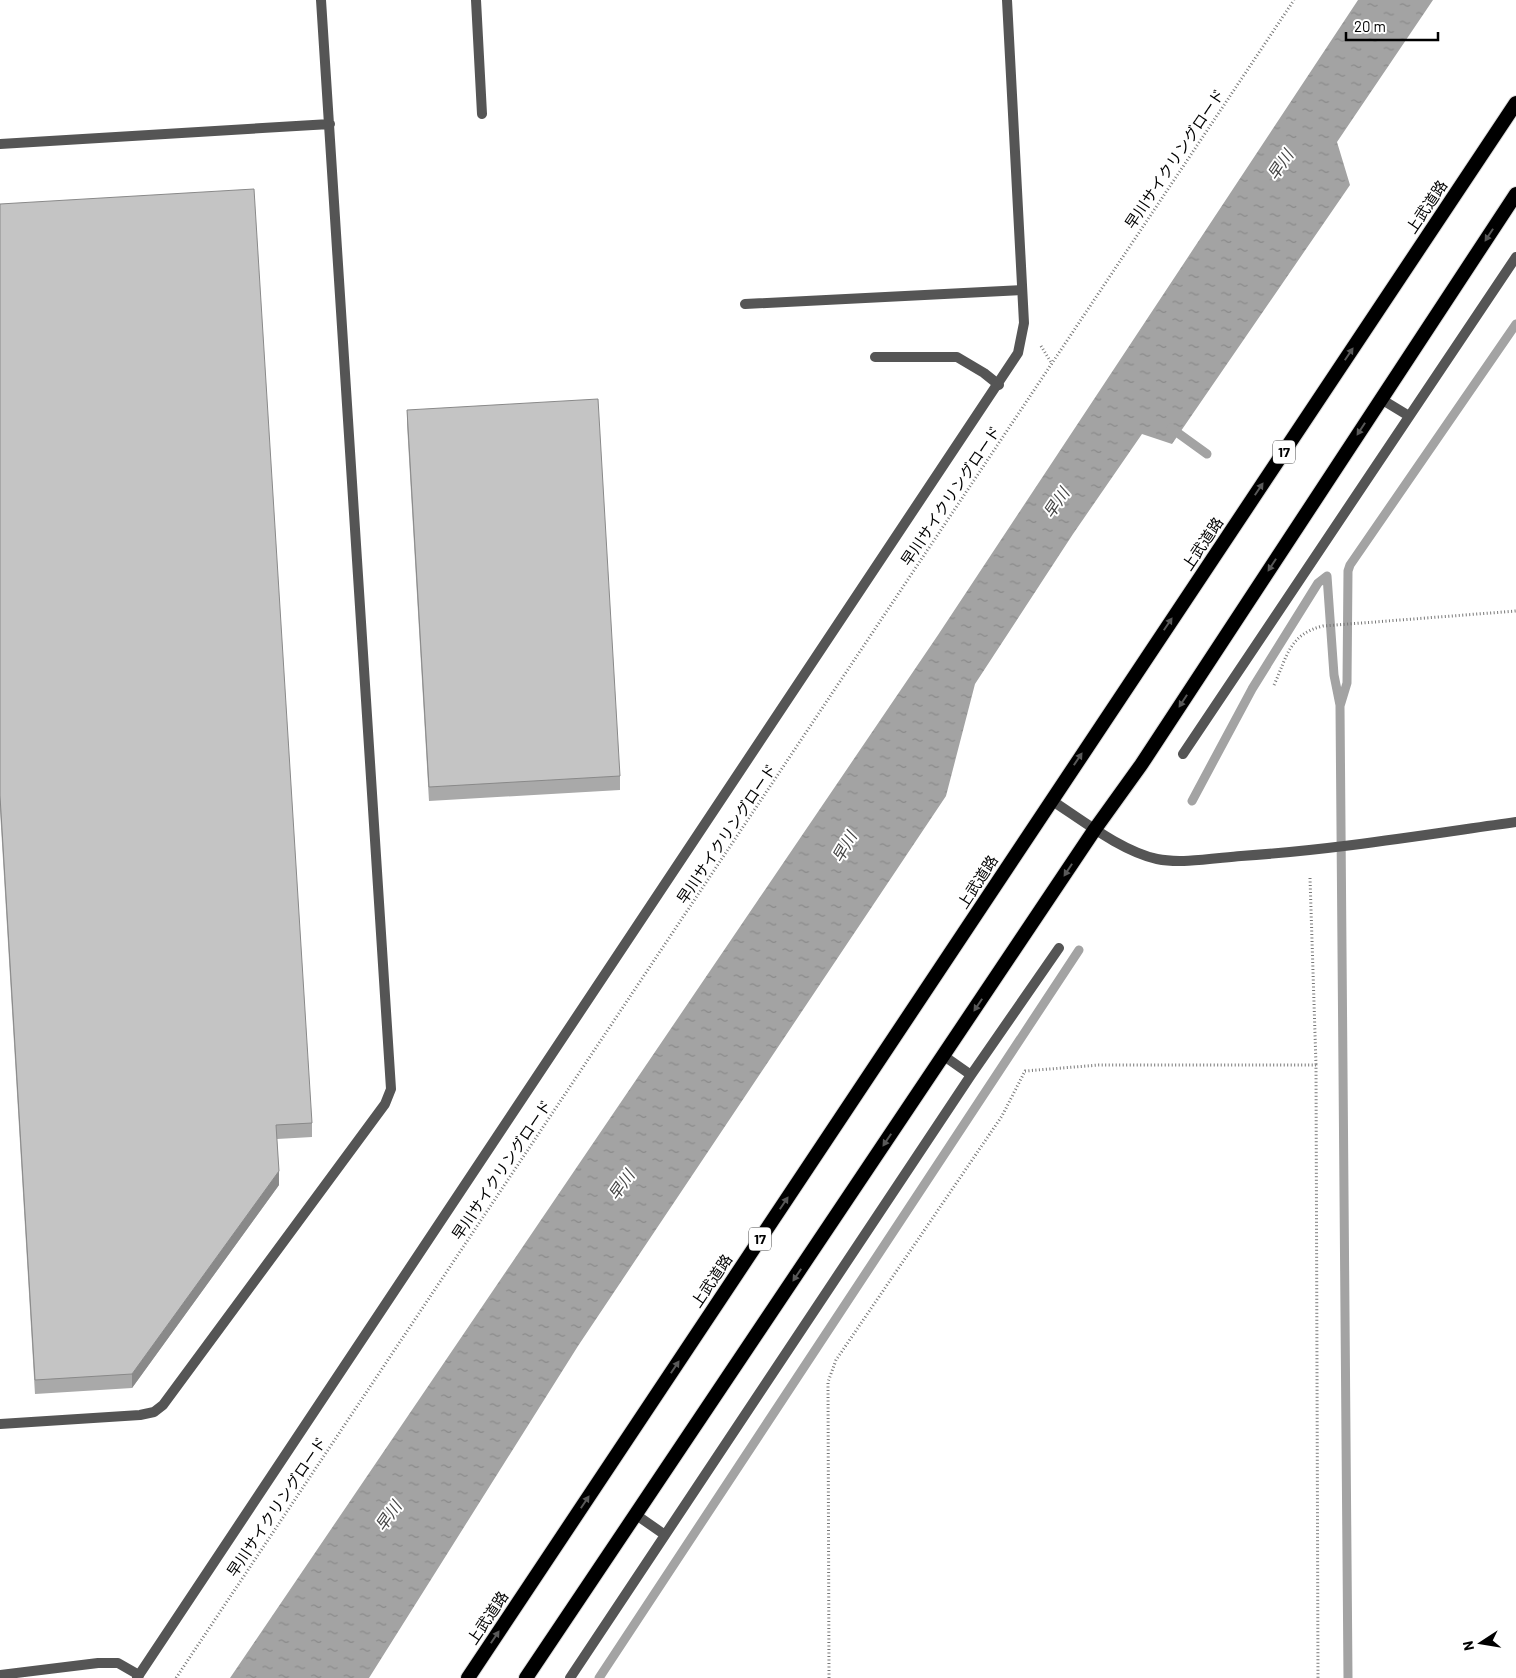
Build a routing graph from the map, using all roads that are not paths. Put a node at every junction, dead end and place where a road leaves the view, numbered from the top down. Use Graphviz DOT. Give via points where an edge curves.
graph roads {
  1 [pos="321,0"];
  2 [pos="476,0"];
  3 [pos="1007,0"];
  4 [pos="1516,103"];
  5 [pos="482,114"];
  6 [pos="330,124"];
  7 [pos="0,144"];
  8 [pos="1516,194"];
  9 [pos="1516,257"];
  10 [pos="1021,290"];
  11 [pos="745,304"];
  12 [pos="875,356"];
  13 [pos="999,385"];
  14 [pos="1381,399"];
  15 [pos="1409,416"];
  16 [pos="1183,754"];
  17 [pos="1051,800"];
  18 [pos="1516,822"];
  19 [pos="1095,829"];
  20 [pos="1059,948"];
  21 [pos="944,1056"];
  22 [pos="971,1075"];
  23 [pos="0,1424"];
  24 [pos="636,1514"];
  25 [pos="665,1535"];
  26 [pos="0,1675"];
  27 [pos="138,1676"];
  28 [pos="468,1678"];
  29 [pos="526,1678"];
  30 [pos="570,1678"];
  1 -- 6 [label="street"];
  2 -- 5 [label="street"];
  3 -- 10 [label="street"];
  17 -- 4 [label="highway, 上武道路 / 17, one-way"];
  6 -- 7 [label="street"];
  6 -- 23 [label="street" via="391,1089 385,1104 163,1405 154,1412 140,1415"];
  8 -- 14 [label="highway, one-way"];
  9 -- 15 [label="street"];
  10 -- 11 [label="street"];
  10 -- 13 [label="street" via="1022,339 1018,353"];
  12 -- 13 [label="street" via="957,357"];
  13 -- 27 [label="street"];
  14 -- 15 [label="street"];
  14 -- 19 [label="highway, one-way" via="1141,765"];
  15 -- 16 [label="street"];
  17 -- 19 [label="street"];
  28 -- 17 [label="highway, 上武道路 / 17, one-way"];
  18 -- 19 [label="street" via="1316,851 1194,860 1158,860"];
  19 -- 21 [label="highway, one-way"];
  20 -- 22 [label="street"];
  21 -- 22 [label="street"];
  21 -- 24 [label="highway, one-way"];
  22 -- 25 [label="street"];
  24 -- 25 [label="street"];
  24 -- 29 [label="highway"];
  25 -- 30 [label="street"];
  26 -- 27 [label="street" via="98,1662 118,1664"];
}
